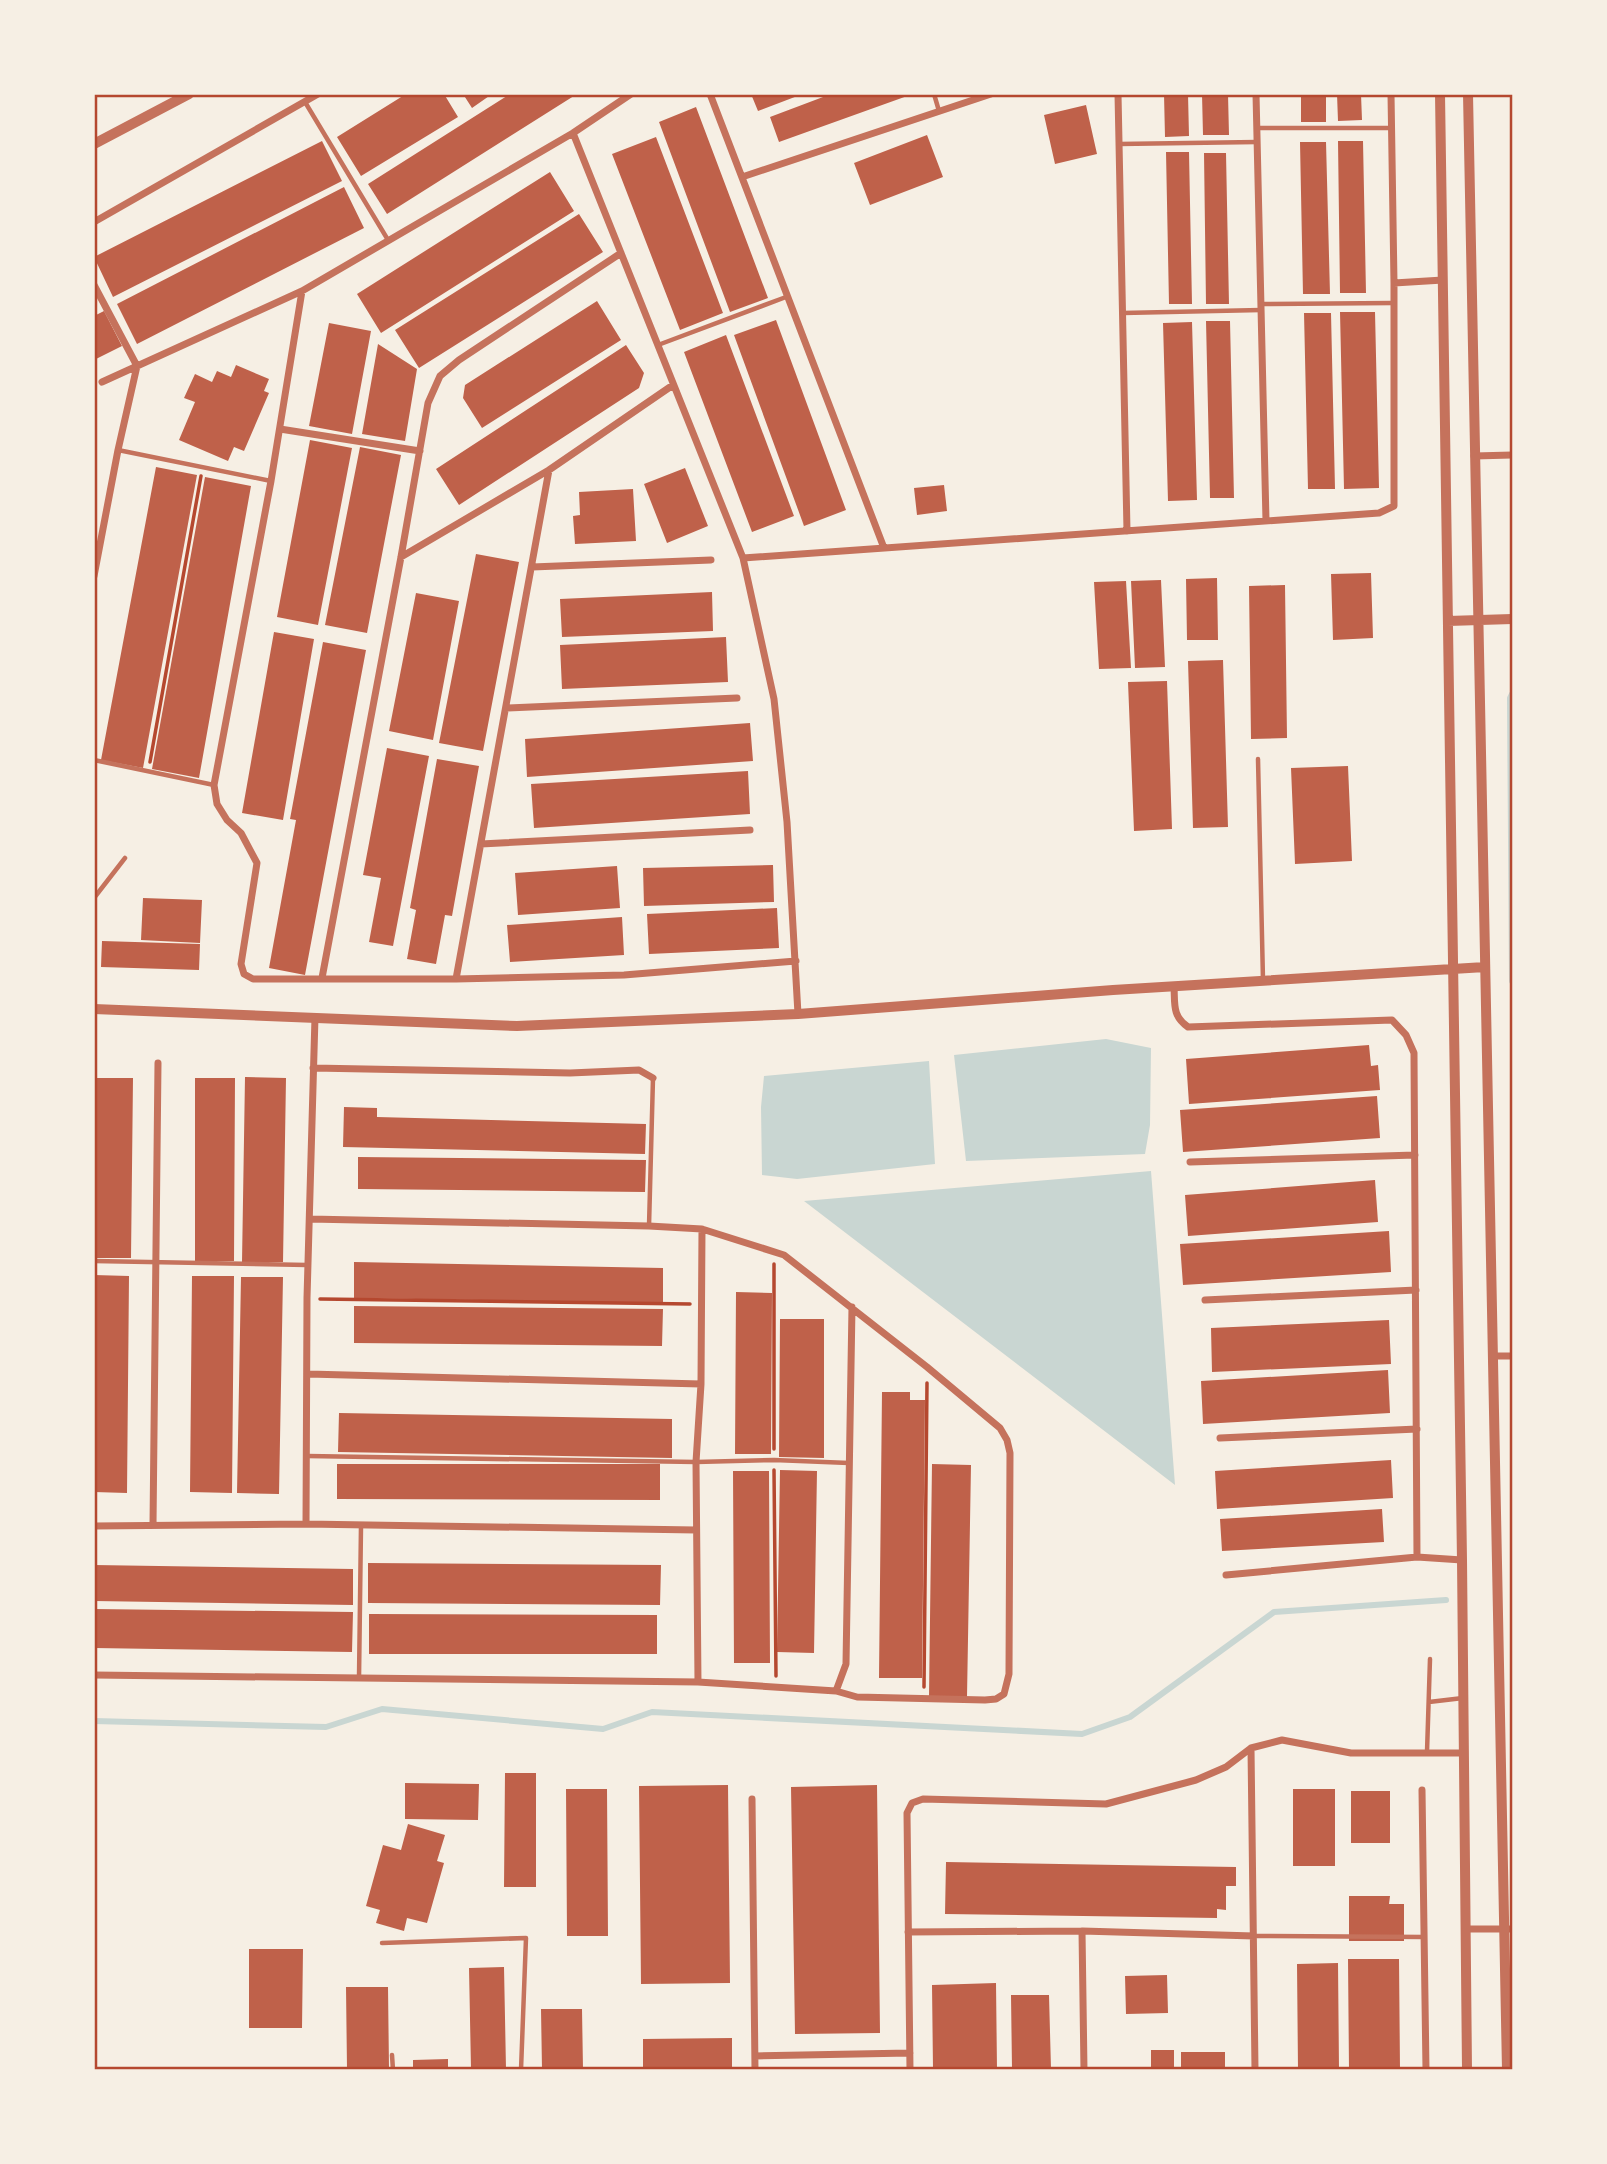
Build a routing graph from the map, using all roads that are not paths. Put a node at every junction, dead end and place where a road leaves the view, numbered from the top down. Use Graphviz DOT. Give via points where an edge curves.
graph roads {
  1 [pos="189,94"];
  2 [pos="318,94"];
  3 [pos="631,94"];
  4 [pos="710,94"];
  5 [pos="934,94"];
  6 [pos="991,94"];
  7 [pos="1118,94"];
  8 [pos="1256,94"];
  9 [pos="1391,94"];
  10 [pos="1440,94"];
  11 [pos="1468,94"];
  12 [pos="305,102"];
  13 [pos="940,111"];
  14 [pos="1257,128"];
  15 [pos="1392,128"];
  16 [pos="573,133"];
  17 [pos="1257,142"];
  18 [pos="94,144"];
  19 [pos="1118,144"];
  20 [pos="742,177"];
  21 [pos="94,222"];
  22 [pos="388,240"];
  23 [pos="621,253"];
  24 [pos="1443,280"];
  25 [pos="1394,284"];
  26 [pos="94,285"];
  27 [pos="302,291"];
  28 [pos="786,297"];
  29 [pos="1394,303"];
  30 [pos="1261,307"];
  31 [pos="1122,313"];
  32 [pos="657,345"];
  33 [pos="137,366"];
  34 [pos="102,382"];
  35 [pos="673,385"];
  36 [pos="280,429"];
  37 [pos="118,450"];
  38 [pos="420,451"];
  39 [pos="1513,455"];
  40 [pos="1474,456"];
  41 [pos="549,470"];
  42 [pos="271,481"];
  43 [pos="1266,521"];
  44 [pos="1127,531"];
  45 [pos="884,548"];
  46 [pos="401,557"];
  47 [pos="743,558"];
  48 [pos="711,560"];
  49 [pos="532,567"];
  50 [pos="94,576"];
  51 [pos="1513,619"];
  52 [pos="1478,620"];
  53 [pos="1448,621"];
  54 [pos="737,698"];
  55 [pos="506,708"];
  56 [pos="1258,759"];
  57 [pos="94,760"];
  58 [pos="214,785"];
  59 [pos="750,830"];
  60 [pos="481,844"];
  61 [pos="125,858"];
  62 [pos="94,898"];
  63 [pos="796,961"];
  64 [pos="1485,967"];
  65 [pos="1452,968"];
  66 [pos="322,978"];
  67 [pos="456,979"];
  68 [pos="1263,981"];
  69 [pos="1174,986"];
  70 [pos="94,1009"];
  71 [pos="798,1014"];
  72 [pos="315,1017"];
  73 [pos="158,1063"];
  74 [pos="313,1068"];
  75 [pos="653,1079"];
  76 [pos="1415,1155"];
  77 [pos="1190,1162"];
  78 [pos="310,1219"];
  79 [pos="649,1226"];
  80 [pos="702,1229"];
  81 [pos="94,1261"];
  82 [pos="155,1262"];
  83 [pos="308,1265"];
  84 [pos="1416,1290"];
  85 [pos="1205,1300"];
  86 [pos="852,1307"];
  87 [pos="1493,1356"];
  88 [pos="1513,1356"];
  89 [pos="308,1374"];
  90 [pos="701,1384"];
  91 [pos="1417,1429"];
  92 [pos="1220,1438"];
  93 [pos="307,1456"];
  94 [pos="696,1462"];
  95 [pos="849,1463"];
  96 [pos="306,1524"];
  97 [pos="153,1525"];
  98 [pos="94,1526"];
  99 [pos="361,1526"];
  100 [pos="696,1531"];
  101 [pos="1418,1557"];
  102 [pos="1457,1559"];
  103 [pos="1226,1575"];
  104 [pos="1430,1659"];
  105 [pos="94,1675"];
  106 [pos="359,1679"];
  107 [pos="698,1682"];
  108 [pos="836,1692"];
  109 [pos="1464,1698"];
  110 [pos="1429,1702"];
  111 [pos="1251,1748"];
  112 [pos="1427,1752"];
  113 [pos="1464,1753"];
  114 [pos="1422,1790"];
  115 [pos="752,1799"];
  116 [pos="1465,1929"];
  117 [pos="1508,1929"];
  118 [pos="1082,1931"];
  119 [pos="908,1932"];
  120 [pos="1254,1936"];
  121 [pos="1424,1937"];
  122 [pos="382,1943"];
  123 [pos="910,2053"];
  124 [pos="392,2055"];
  125 [pos="755,2056"];
  126 [pos="393,2070"];
  127 [pos="521,2070"];
  128 [pos="755,2070"];
  129 [pos="910,2070"];
  130 [pos="1084,2070"];
  131 [pos="1255,2070"];
  132 [pos="1426,2070"];
  133 [pos="1467,2070"];
  134 [pos="1507,2070"];
  1 -- 18 [label="street"];
  2 -- 12 [label="street"];
  3 -- 16 [label="street"];
  4 -- 20 [label="street"];
  5 -- 13 [label="lane"];
  6 -- 13 [label="street"];
  7 -- 19 [label="street"];
  8 -- 14 [label="street"];
  9 -- 15 [label="street"];
  10 -- 24 [label="street"];
  11 -- 40 [label="street"];
  12 -- 21 [label="street"];
  12 -- 22 [label="lane"];
  13 -- 20 [label="street"];
  14 -- 15 [label="lane"];
  14 -- 17 [label="street"];
  15 -- 25 [label="street"];
  16 -- 22 [label="street"];
  16 -- 23 [label="street"];
  17 -- 19 [label="lane"];
  17 -- 30 [label="street"];
  19 -- 31 [label="street"];
  20 -- 28 [label="street"];
  22 -- 27 [label="street"];
  23 -- 32 [label="street"];
  23 -- 38 [label="street" via="440,376 428,403"];
  24 -- 25 [label="street"];
  24 -- 53 [label="street"];
  25 -- 29 [label="street"];
  26 -- 33 [label="street"];
  27 -- 33 [label="street"];
  27 -- 36 [label="street"];
  28 -- 32 [label="lane"];
  28 -- 45 [label="street"];
  29 -- 30 [label="lane"];
  29 -- 43 [label="street" via="1394,506 1379,513"];
  30 -- 31 [label="lane"];
  30 -- 43 [label="street"];
  31 -- 44 [label="street"];
  32 -- 35 [label="street"];
  33 -- 34 [label="street"];
  33 -- 37 [label="street"];
  35 -- 41 [label="street"];
  35 -- 47 [label="street"];
  36 -- 38 [label="street"];
  36 -- 42 [label="street"];
  37 -- 42 [label="lane"];
  37 -- 50 [label="street"];
  38 -- 46 [label="street"];
  39 -- 40 [label="street"];
  40 -- 52 [label="street"];
  41 -- 46 [label="street"];
  41 -- 49 [label="street"];
  42 -- 58 [label="street"];
  43 -- 44 [label="street"];
  44 -- 45 [label="street"];
  45 -- 47 [label="street"];
  46 -- 66 [label="street"];
  47 -- 63 [label="street" via="774,699"];
  48 -- 49 [label="street"];
  49 -- 55 [label="street"];
  51 -- 52 [label="street"];
  52 -- 53 [label="street"];
  52 -- 64 [label="street"];
  53 -- 65 [label="street"];
  54 -- 55 [label="street"];
  55 -- 60 [label="street"];
  56 -- 68 [label="lane"];
  57 -- 58 [label="lane"];
  58 -- 66 [label="street" via="217,804 241,833 257,863 241,964 244,974 253,979"];
  59 -- 60 [label="street"];
  60 -- 67 [label="street"];
  61 -- 62 [label="lane"];
  63 -- 67 [label="street" via="624,975"];
  63 -- 71 [label="street"];
  64 -- 65 [label="street"];
  64 -- 87 [label="street"];
  65 -- 68 [label="street"];
  65 -- 102 [label="street"];
  66 -- 67 [label="street"];
  68 -- 69 [label="street"];
  69 -- 71 [label="street"];
  69 -- 76 [label="street" via="1175,1013 1188,1027 1392,1020 1414,1052"];
  70 -- 72 [label="street"];
  71 -- 72 [label="street" via="517,1026"];
  72 -- 74 [label="street"];
  73 -- 82 [label="street"];
  74 -- 75 [label="street" via="639,1070"];
  74 -- 78 [label="street"];
  75 -- 79 [label="lane"];
  76 -- 77 [label="street"];
  76 -- 84 [label="street"];
  78 -- 79 [label="street"];
  78 -- 83 [label="street"];
  79 -- 80 [label="street"];
  80 -- 86 [label="street" via="784,1255"];
  80 -- 90 [label="street"];
  81 -- 82 [label="lane"];
  82 -- 83 [label="lane"];
  82 -- 97 [label="street"];
  83 -- 89 [label="street"];
  84 -- 85 [label="street"];
  84 -- 91 [label="street"];
  86 -- 95 [label="street"];
  86 -- 108 [label="street" via="1000,1428 1007,1440 1009,1674 1004,1694 996,1699 857,1698"];
  87 -- 88 [label="street"];
  87 -- 117 [label="street"];
  89 -- 90 [label="street"];
  89 -- 93 [label="street"];
  90 -- 94 [label="street"];
  91 -- 92 [label="street"];
  91 -- 101 [label="street"];
  93 -- 94 [label="lane"];
  93 -- 96 [label="street"];
  94 -- 95 [label="lane"];
  94 -- 100 [label="street"];
  95 -- 108 [label="street" via="846,1664"];
  96 -- 97 [label="street"];
  96 -- 99 [label="street"];
  97 -- 98 [label="street"];
  99 -- 100 [label="street"];
  99 -- 106 [label="lane"];
  100 -- 107 [label="street"];
  101 -- 102 [label="street"];
  101 -- 103 [label="street"];
  102 -- 109 [label="street"];
  104 -- 110 [label="lane"];
  105 -- 106 [label="street"];
  106 -- 107 [label="street"];
  107 -- 108 [label="street"];
  109 -- 110 [label="lane"];
  109 -- 113 [label="street"];
  110 -- 112 [label="lane"];
  111 -- 112 [label="street" via="1282,1741 1351,1753"];
  111 -- 119 [label="street" via="1196,1780 1106,1804 912,1802 907,1813"];
  111 -- 120 [label="street"];
  112 -- 113 [label="street"];
  113 -- 116 [label="street"];
  114 -- 121 [label="street"];
  115 -- 125 [label="street"];
  116 -- 117 [label="street"];
  116 -- 133 [label="street"];
  117 -- 134 [label="street"];
  118 -- 119 [label="street"];
  118 -- 120 [label="street"];
  118 -- 130 [label="street"];
  119 -- 123 [label="street"];
  120 -- 121 [label="lane"];
  120 -- 131 [label="street"];
  121 -- 132 [label="street"];
  122 -- 127 [label="lane" via="526,1938"];
  123 -- 125 [label="street"];
  123 -- 129 [label="street"];
  124 -- 126 [label="lane"];
  125 -- 128 [label="street"];
}
